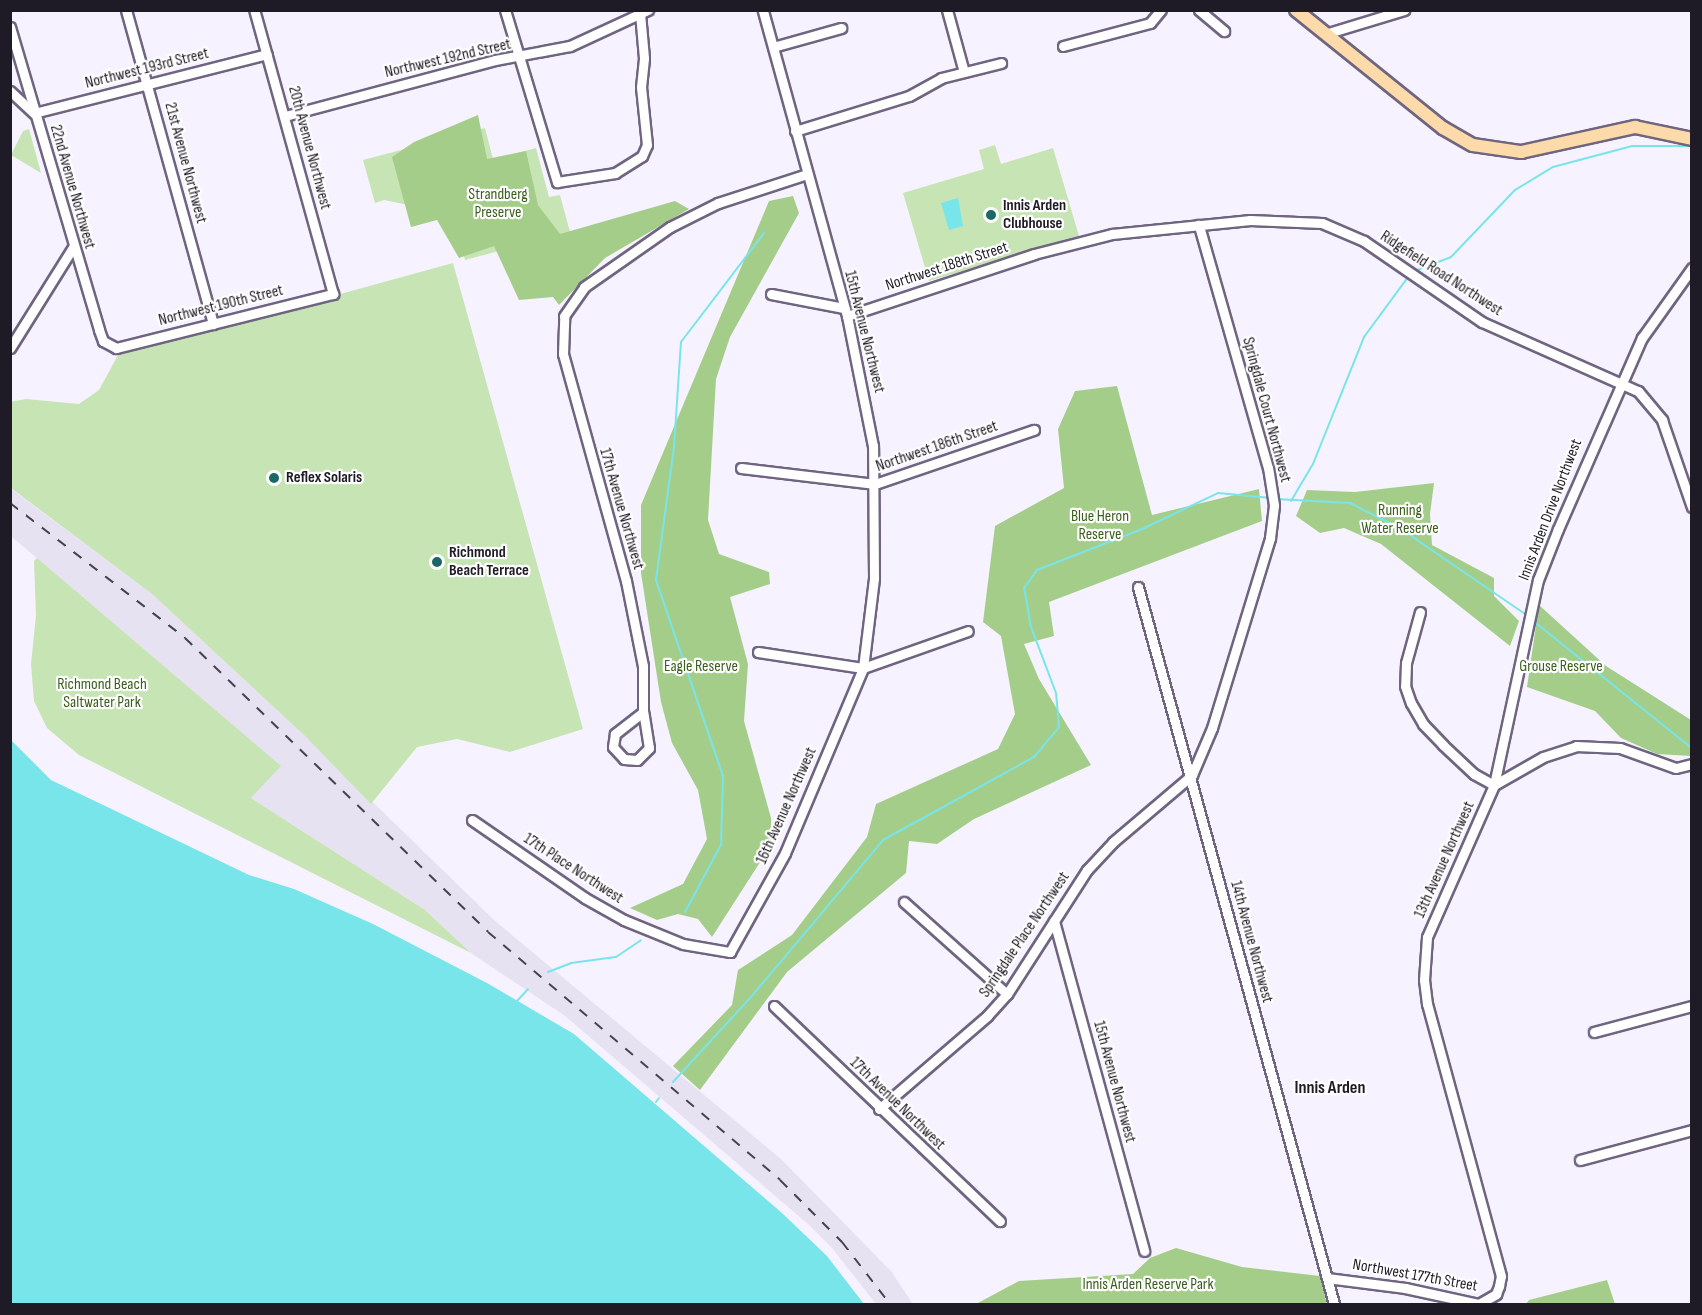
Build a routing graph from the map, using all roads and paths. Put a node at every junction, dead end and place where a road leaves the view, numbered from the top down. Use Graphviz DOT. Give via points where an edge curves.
graph roads {
  1 [pos="126,10"];
  2 [pos="254,10"];
  3 [pos="504,10"];
  4 [pos="763,10"];
  5 [pos="947,10"];
  6 [pos="1161,10"];
  7 [pos="1199,10"];
  8 [pos="1296,10"];
  9 [pos="1404,10"];
  10 [pos="644,12"];
  11 [pos="1381,13"];
  12 [pos="10,27"];
  13 [pos="841,28"];
  14 [pos="1224,31"];
  15 [pos="1325,34"];
  16 [pos="1063,46"];
  17 [pos="773,47"];
  18 [pos="267,54"];
  19 [pos="517,56"];
  20 [pos="1001,63"];
  21 [pos="964,72"];
  22 [pos="148,84"];
  23 [pos="10,91"];
  24 [pos="34,113"];
  25 [pos="285,116"];
  26 [pos="795,131"];
  27 [pos="1692,139"];
  28 [pos="807,174"];
  29 [pos="1198,225"];
  30 [pos="73,247"];
  31 [pos="1692,268"];
  32 [pos="333,294"];
  33 [pos="771,294"];
  34 [pos="845,312"];
  35 [pos="213,324"];
  36 [pos="10,348"];
  37 [pos="116,348"];
  38 [pos="1620,383"];
  39 [pos="1034,430"];
  40 [pos="741,468"];
  41 [pos="875,484"];
  42 [pos="1692,507"];
  43 [pos="1138,587"];
  44 [pos="1420,612"];
  45 [pos="968,631"];
  46 [pos="758,652"];
  47 [pos="862,668"];
  48 [pos="643,712"];
  49 [pos="1692,764"];
  50 [pos="1192,775"];
  51 [pos="1494,785"];
  52 [pos="472,820"];
  53 [pos="903,902"];
  54 [pos="1054,921"];
  55 [pos="730,952"];
  56 [pos="1007,994"];
  57 [pos="774,1006"];
  58 [pos="1692,1006"];
  59 [pos="1594,1032"];
  60 [pos="879,1109"];
  61 [pos="1692,1130"];
  62 [pos="1580,1160"];
  63 [pos="1000,1221"];
  64 [pos="1144,1251"];
  65 [pos="1327,1278"];
  66 [pos="1496,1294"];
  67 [pos="1334,1305"];
  1 -- 22 [label="street, 21st Avenue Northwest"];
  2 -- 18 [label="street, 20th Avenue Northwest"];
  3 -- 19 [label="street"];
  4 -- 17 [label="street, 15th Avenue Northwest"];
  5 -- 21 [label="street"];
  6 -- 16 [label="street" via="1150,23"];
  7 -- 14 [label="street"];
  8 -- 15 [label="main road"];
  9 -- 11 [label="street"];
  10 -- 19 [label="street, Northwest 192nd Street" via="570,46"];
  10 -- 19 [label="street" via="647,145 642,156 626,169 557,182"];
  11 -- 15 [label="street"];
  12 -- 24 [label="street, 22nd Avenue Northwest"];
  13 -- 17 [label="street"];
  15 -- 27 [label="main road" via="1443,128 1473,145 1521,152 1635,127"];
  17 -- 26 [label="street, 15th Avenue Northwest"];
  18 -- 22 [label="street, Northwest 193rd Street"];
  18 -- 25 [label="street, 20th Avenue Northwest"];
  19 -- 25 [label="street, Northwest 192nd Street"];
  20 -- 21 [label="street"];
  21 -- 26 [label="street" via="941,78 909,96"];
  22 -- 24 [label="street, Northwest 193rd Street"];
  22 -- 35 [label="street, 21st Avenue Northwest"];
  23 -- 24 [label="street"];
  24 -- 30 [label="street, 22nd Avenue Northwest"];
  25 -- 32 [label="street, 20th Avenue Northwest"];
  26 -- 28 [label="street, 15th Avenue Northwest"];
  28 -- 34 [label="street, 15th Avenue Northwest"];
  28 -- 48 [label="street, 17th Avenue Northwest" via="718,203 670,227 584,287 564,316 563,354 626,581 643,666"];
  29 -- 34 [label="street, Northwest 188th Street" via="1159,227 1085,240"];
  29 -- 38 [label="street, Ridgefield Road Northwest" via="1299,219 1342,230 1482,322"];
  29 -- 50 [label="street, Springdale Court Northwest" via="1268,468 1274,505 1270,538 1212,728"];
  30 -- 36 [label="street"];
  30 -- 37 [label="street, 22nd Avenue Northwest" via="103,341"];
  31 -- 38 [label="street, Innis Arden Drive Northwest" via="1659,309"];
  32 -- 35 [label="street, Northwest 190th Street"];
  33 -- 34 [label="street, Northwest 188th Street"];
  34 -- 41 [label="street, 15th Avenue Northwest" via="866,401"];
  35 -- 37 [label="street, Northwest 190th Street"];
  38 -- 42 [label="street, Ridgefield Road Northwest" via="1638,391 1662,420"];
  38 -- 51 [label="street, Innis Arden Drive Northwest" via="1538,580"];
  39 -- 41 [label="street, Northwest 186th Street"];
  40 -- 41 [label="street, Northwest 186th Street"];
  41 -- 47 [label="street, 15th Avenue Northwest" via="874,578"];
  43 -- 50 [label="street, 14th Avenue Northwest"];
  44 -- 51 [label="street" via="1406,663 1405,686 1411,704 1443,745 1474,774"];
  45 -- 47 [label="street"];
  46 -- 47 [label="street"];
  47 -- 55 [label="street, 16th Avenue Northwest" via="785,853"];
  48 -- 48 [label="street, 17th Avenue Northwest" via="615,734 613,747 624,759 637,760 649,748"];
  49 -- 51 [label="street" via="1676,768 1620,748 1576,746 1543,757"];
  50 -- 54 [label="street, Springdale Place Northwest" via="1086,870"];
  50 -- 65 [label="street, 14th Avenue Northwest"];
  51 -- 66 [label="street, 13th Avenue Northwest" via="1434,918 1424,957 1424,980 1501,1276"];
  52 -- 55 [label="street, 17th Place Northwest" via="585,898 624,920 683,944"];
  53 -- 56 [label="street"];
  54 -- 56 [label="street, Springdale Place Northwest"];
  54 -- 64 [label="street, 15th Avenue Northwest"];
  56 -- 60 [label="street, Springdale Place Northwest"];
  57 -- 60 [label="street, 17th Avenue Northwest"];
  58 -- 59 [label="street"];
  60 -- 63 [label="street, 17th Avenue Northwest"];
  61 -- 62 [label="street"];
  65 -- 66 [label="street, Northwest 177th Street" via="1405,1288 1479,1304"];
  65 -- 67 [label="street, 14th Avenue Northwest"];
}
